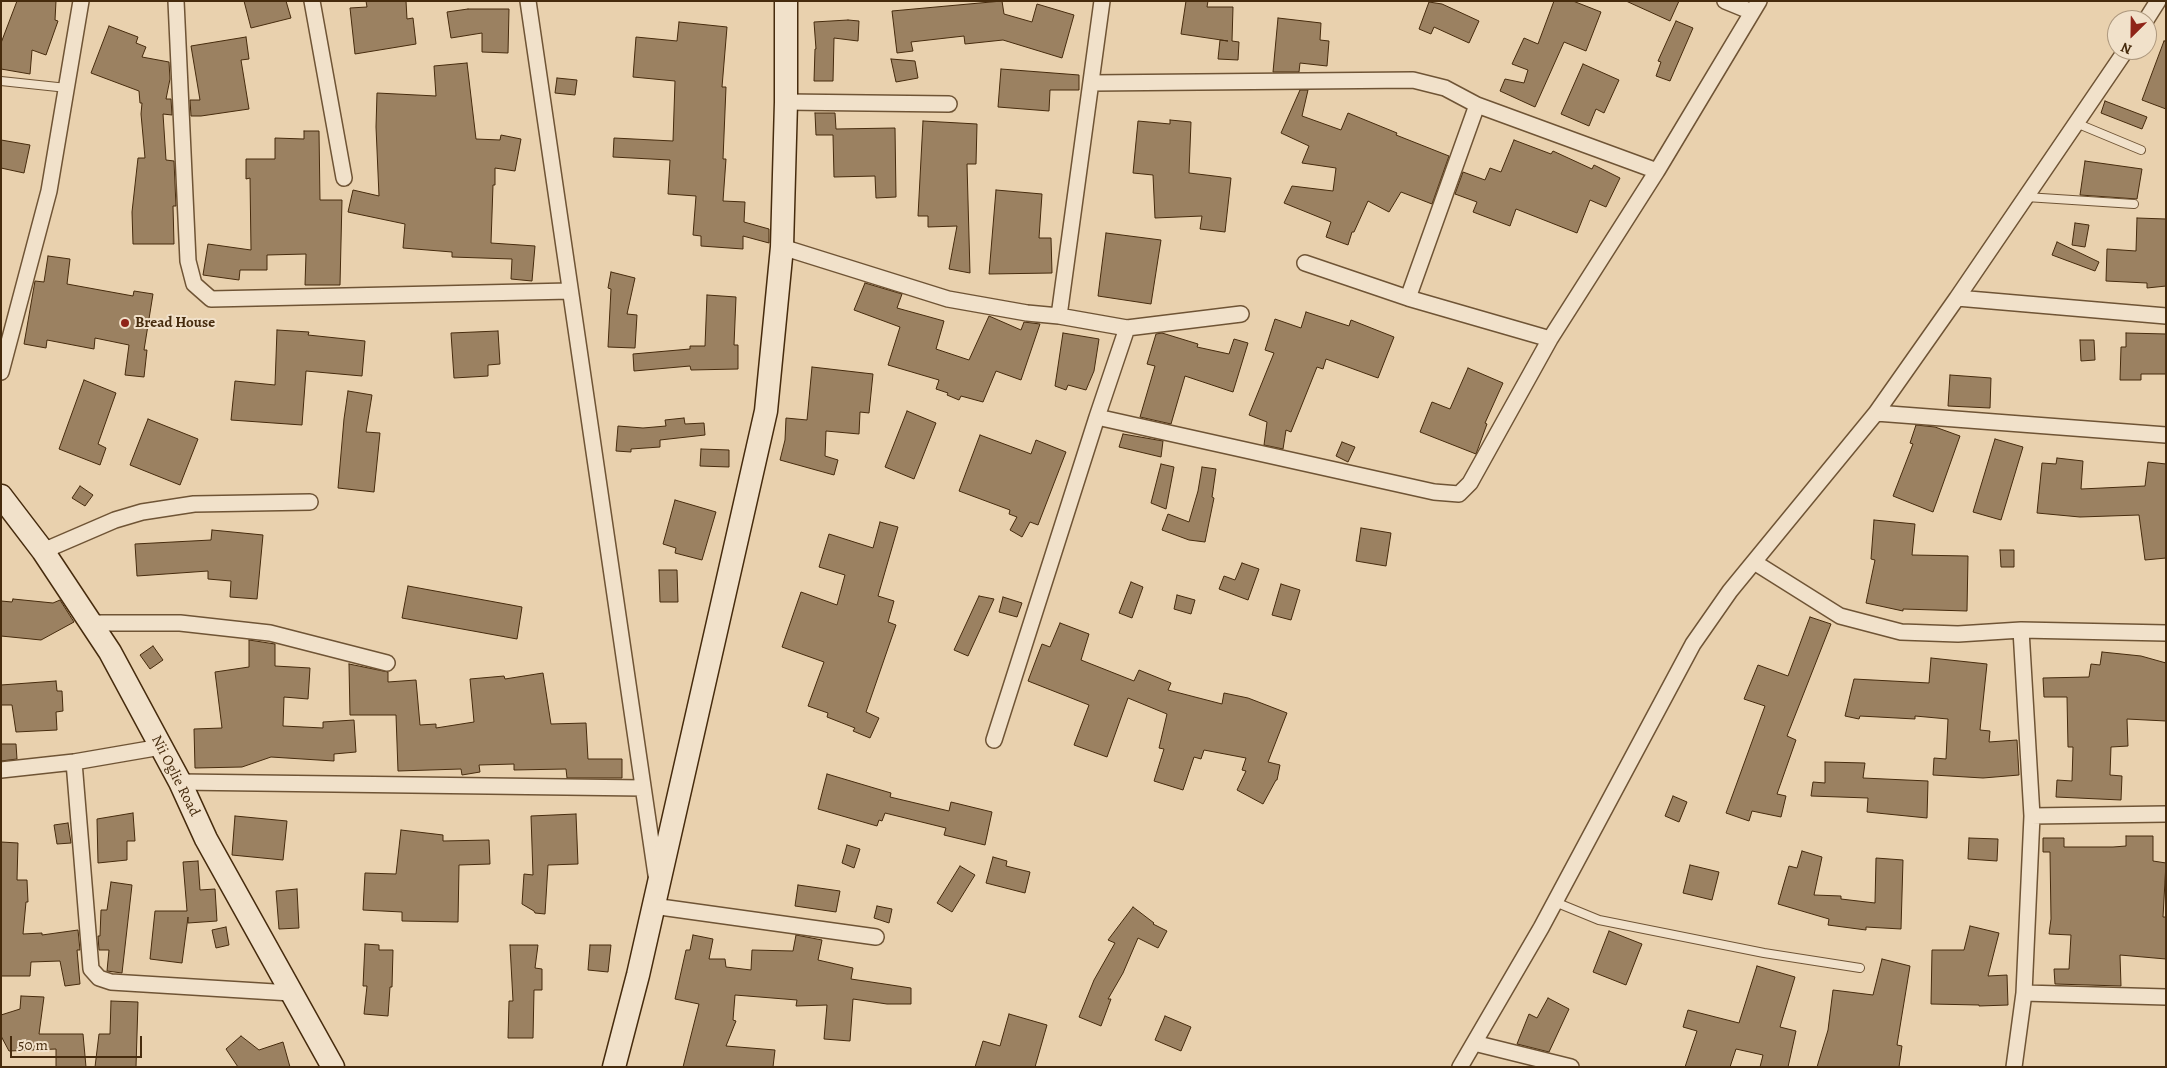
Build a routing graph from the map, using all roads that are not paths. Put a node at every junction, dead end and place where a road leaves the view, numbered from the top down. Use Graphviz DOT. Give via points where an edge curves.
graph roads {
  1 [pos="81,1"];
  2 [pos="176,1"];
  3 [pos="312,1"];
  4 [pos="528,1"];
  5 [pos="786,1"];
  6 [pos="1102,1"];
  7 [pos="1725,1"];
  8 [pos="1756,6"];
  9 [pos="2119,60"];
  10 [pos="1,81"];
  11 [pos="1092,82"];
  12 [pos="67,88"];
  13 [pos="786,102"];
  14 [pos="949,104"];
  15 [pos="1477,105"];
  16 [pos="2076,123"];
  17 [pos="2141,150"];
  18 [pos="1657,171"];
  19 [pos="344,178"];
  20 [pos="2026,197"];
  21 [pos="2134,204"];
  22 [pos="782,247"];
  23 [pos="1305,263"];
  24 [pos="570,291"];
  25 [pos="1408,298"];
  26 [pos="1957,298"];
  27 [pos="1241,314"];
  28 [pos="1059,316"];
  29 [pos="2166,316"];
  30 [pos="1127,328"];
  31 [pos="1550,339"];
  32 [pos="1,372"];
  33 [pos="1876,413"];
  34 [pos="1097,417"];
  35 [pos="2166,435"];
  36 [pos="1,496"];
  37 [pos="310,502"];
  38 [pos="43,551"];
  39 [pos="1754,562"];
  40 [pos="92,623"];
  41 [pos="2020,630"];
  42 [pos="2166,633"];
  43 [pos="386,663"];
  44 [pos="994,740"];
  45 [pos="161,748"];
  46 [pos="74,762"];
  47 [pos="1,770"];
  48 [pos="180,782"];
  49 [pos="643,788"];
  50 [pos="2166,814"];
  51 [pos="2032,816"];
  52 [pos="656,896"];
  53 [pos="1555,902"];
  54 [pos="876,937"];
  55 [pos="1860,968"];
  56 [pos="2024,993"];
  57 [pos="291,994"];
  58 [pos="2166,997"];
  59 [pos="1474,1043"];
  60 [pos="333,1067"];
  61 [pos="614,1067"];
  62 [pos="1460,1067"];
  63 [pos="1571,1067"];
  64 [pos="2014,1067"];
  1 -- 12 [label="street"];
  2 -- 24 [label="street" via="188,261 194,284 211,299"];
  3 -- 19 [label="street"];
  4 -- 24 [label="street"];
  5 -- 13 [label="street"];
  6 -- 11 [label="street"];
  7 -- 8 [label="street"];
  8 -- 18 [label="street"];
  9 -- 16 [label="street"];
  10 -- 12 [label="lane"];
  11 -- 15 [label="street" via="1413,80 1445,88"];
  11 -- 28 [label="street"];
  12 -- 32 [label="street" via="49,191"];
  13 -- 14 [label="street"];
  13 -- 22 [label="street"];
  15 -- 18 [label="street"];
  15 -- 25 [label="street"];
  16 -- 17 [label="lane"];
  16 -- 20 [label="street"];
  18 -- 31 [label="street"];
  20 -- 21 [label="lane"];
  20 -- 26 [label="street"];
  22 -- 28 [label="street" via="948,299"];
  22 -- 52 [label="street" via="766,411"];
  23 -- 25 [label="street"];
  24 -- 49 [label="street"];
  25 -- 31 [label="street"];
  26 -- 29 [label="street"];
  26 -- 33 [label="street"];
  27 -- 30 [label="street"];
  28 -- 30 [label="street"];
  30 -- 34 [label="street"];
  31 -- 34 [label="street" via="1470,483 1459,494 1434,492"];
  33 -- 35 [label="street"];
  33 -- 39 [label="street"];
  34 -- 44 [label="street"];
  36 -- 38 [label="street, Nii Oglie Road"];
  37 -- 38 [label="street" via="194,504 142,512"];
  38 -- 40 [label="street, Nii Oglie Road"];
  39 -- 41 [label="street" via="1840,616 1901,632 1958,634"];
  39 -- 53 [label="street" via="1693,644"];
  40 -- 43 [label="street" via="180,623 270,633"];
  40 -- 45 [label="street, Nii Oglie Road"];
  41 -- 42 [label="street"];
  41 -- 51 [label="street"];
  45 -- 46 [label="street"];
  45 -- 48 [label="street, Nii Oglie Road"];
  46 -- 47 [label="street"];
  46 -- 57 [label="street" via="91,969 99,978 111,982"];
  48 -- 49 [label="street"];
  48 -- 57 [label="street, Nii Oglie Road" via="206,839"];
  49 -- 52 [label="street"];
  50 -- 51 [label="street"];
  51 -- 56 [label="street"];
  52 -- 54 [label="street"];
  52 -- 61 [label="street"];
  53 -- 55 [label="lane" via="1599,920 1764,953"];
  53 -- 59 [label="street"];
  56 -- 58 [label="street"];
  56 -- 64 [label="street"];
  57 -- 60 [label="street, Nii Oglie Road"];
  59 -- 62 [label="street"];
  59 -- 63 [label="street"];
}
